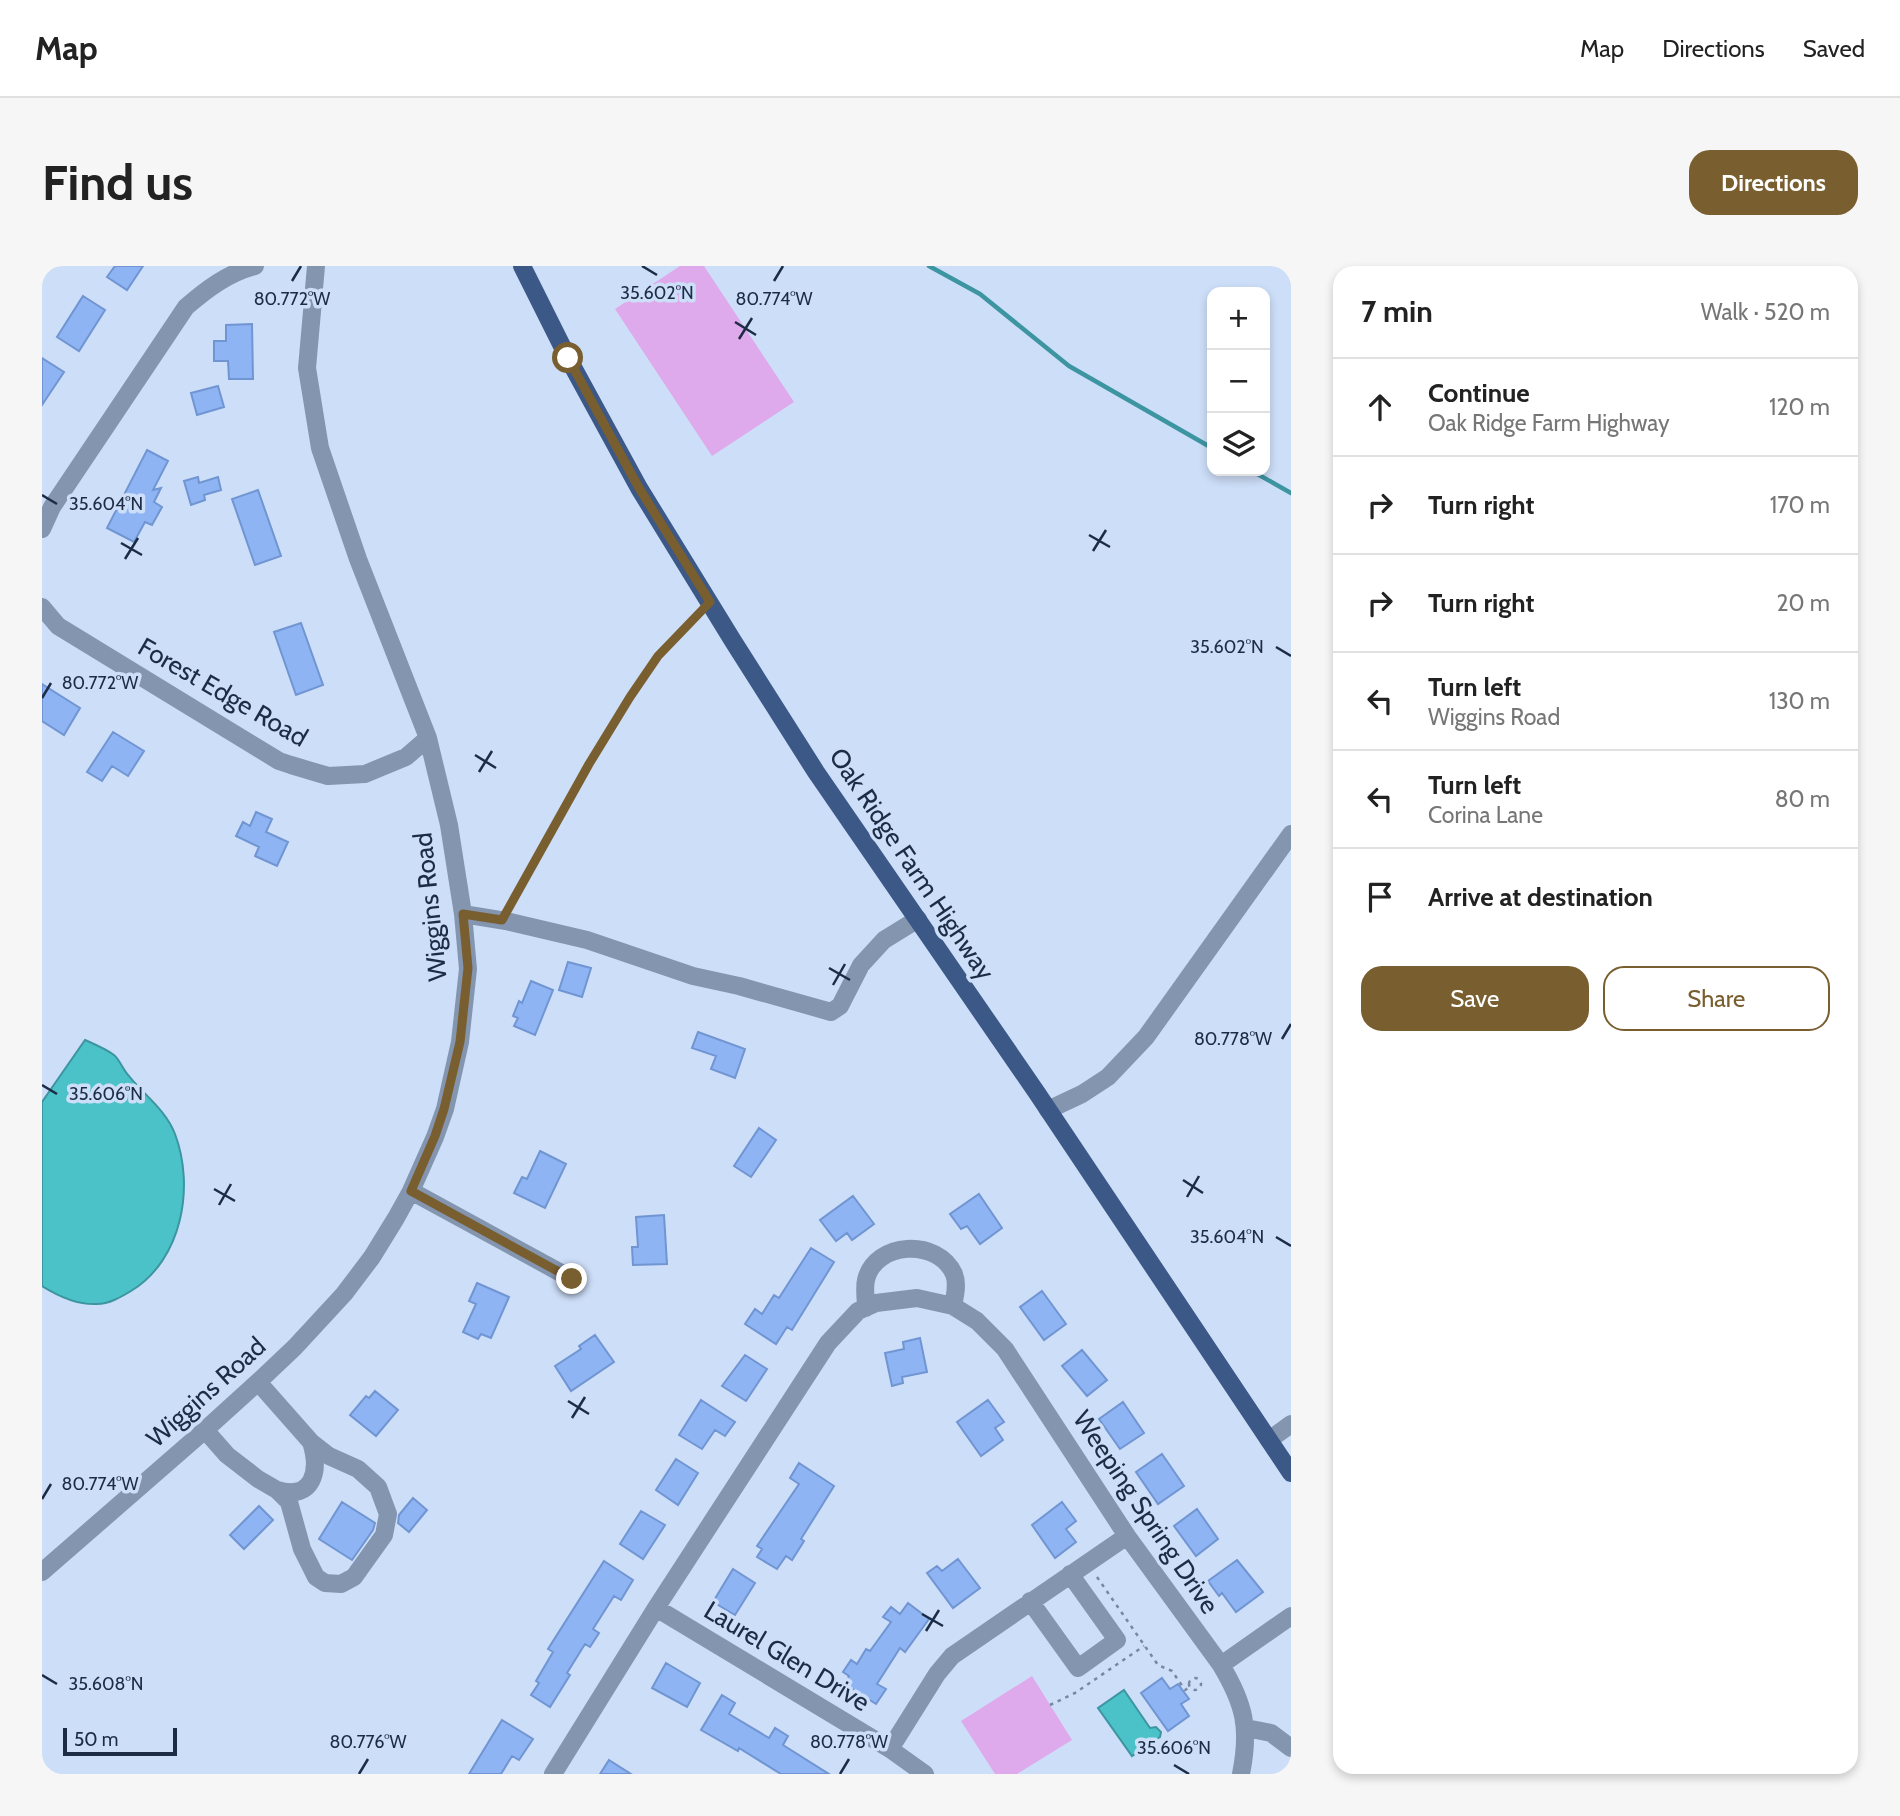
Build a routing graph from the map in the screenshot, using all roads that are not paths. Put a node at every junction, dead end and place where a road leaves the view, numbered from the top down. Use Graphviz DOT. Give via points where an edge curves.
graph roads {
  1 [pos="255,266"];
  2 [pos="315,266"];
  3 [pos="522,266"];
  4 [pos="42,529"];
  5 [pos="42,607"];
  6 [pos="428,738"];
  7 [pos="1291,834"];
  8 [pos="463,914"];
  9 [pos="918,919"];
  10 [pos="1048,1110"];
  11 [pos="411,1191"];
  12 [pos="572,1279"];
  13 [pos="953,1306"];
  14 [pos="866,1308"];
  15 [pos="258,1382"];
  16 [pos="1291,1424"];
  17 [pos="205,1430"];
  18 [pos="1269,1440"];
  19 [pos="311,1442"];
  20 [pos="1291,1473"];
  21 [pos="277,1490"];
  22 [pos="1127,1536"];
  23 [pos="42,1572"];
  24 [pos="1070,1574"];
  25 [pos="1030,1601"];
  26 [pos="656,1608"];
  27 [pos="1291,1616"];
  28 [pos="1214,1671"];
  29 [pos="1246,1728"];
  30 [pos="1291,1748"];
  31 [pos="890,1749"];
  32 [pos="553,1774"];
  33 [pos="925,1774"];
  34 [pos="1241,1774"];
  1 -- 4 [label="street" via="207,289 186,307 52,507"];
  2 -- 6 [label="street, Wiggins Road" via="307,368 320,448"];
  3 -- 9 [label="main road, Oak Ridge Farm Highway" via="639,488 816,772"];
  5 -- 6 [label="street, Forest Edge Road" via="58,626 279,761 328,776 365,774 406,757"];
  6 -- 8 [label="street, Wiggins Road" via="449,825"];
  7 -- 10 [label="street" via="1146,1037 1108,1077"];
  8 -- 9 [label="street" via="587,940 693,976 831,1012 840,1006 861,965 884,940"];
  8 -- 11 [label="street, Wiggins Road" via="468,968 460,1042 444,1109"];
  9 -- 10 [label="main road, Oak Ridge Farm Highway"];
  10 -- 18 [label="main road, Oak Ridge Farm Highway"];
  11 -- 12 [label="street"];
  11 -- 15 [label="street, Wiggins Road" via="344,1294"];
  13 -- 14 [label="street, Weeping Spring Drive" via="917,1298"];
  13 -- 14 [label="street" via="956,1292 949,1266 920,1249 899,1248 881,1257 871,1269"];
  13 -- 22 [label="street, Weeping Spring Drive" via="977,1321 1004,1349"];
  14 -- 26 [label="street, Weeping Spring Drive" via="828,1343"];
  15 -- 17 [label="street, Wiggins Road"];
  15 -- 19 [label="street"];
  16 -- 18 [label="street"];
  17 -- 21 [label="street" via="227,1455"];
  17 -- 23 [label="street, Wiggins Road"];
  18 -- 20 [label="main road, Oak Ridge Farm Highway"];
  19 -- 21 [label="street" via="316,1463 310,1482 298,1493"];
  19 -- 21 [label="street" via="359,1469 378,1487 388,1514 384,1535 354,1577 341,1584 316,1577 302,1549 289,1502"];
  22 -- 24 [label="street"];
  22 -- 28 [label="street, Weeping Spring Drive"];
  24 -- 25 [label="street"];
  24 -- 25 [label="street" via="1117,1640 1078,1668"];
  25 -- 31 [label="street" via="952,1656"];
  26 -- 31 [label="street, Laurel Glen Drive"];
  26 -- 32 [label="street, Weeping Spring Drive"];
  27 -- 28 [label="street"];
  28 -- 29 [label="street, Weeping Spring Drive" via="1231,1682"];
  29 -- 30 [label="street" via="1271,1733"];
  29 -- 34 [label="street, Weeping Spring Drive"];
  31 -- 33 [label="street, Laurel Glen Drive"];
}
